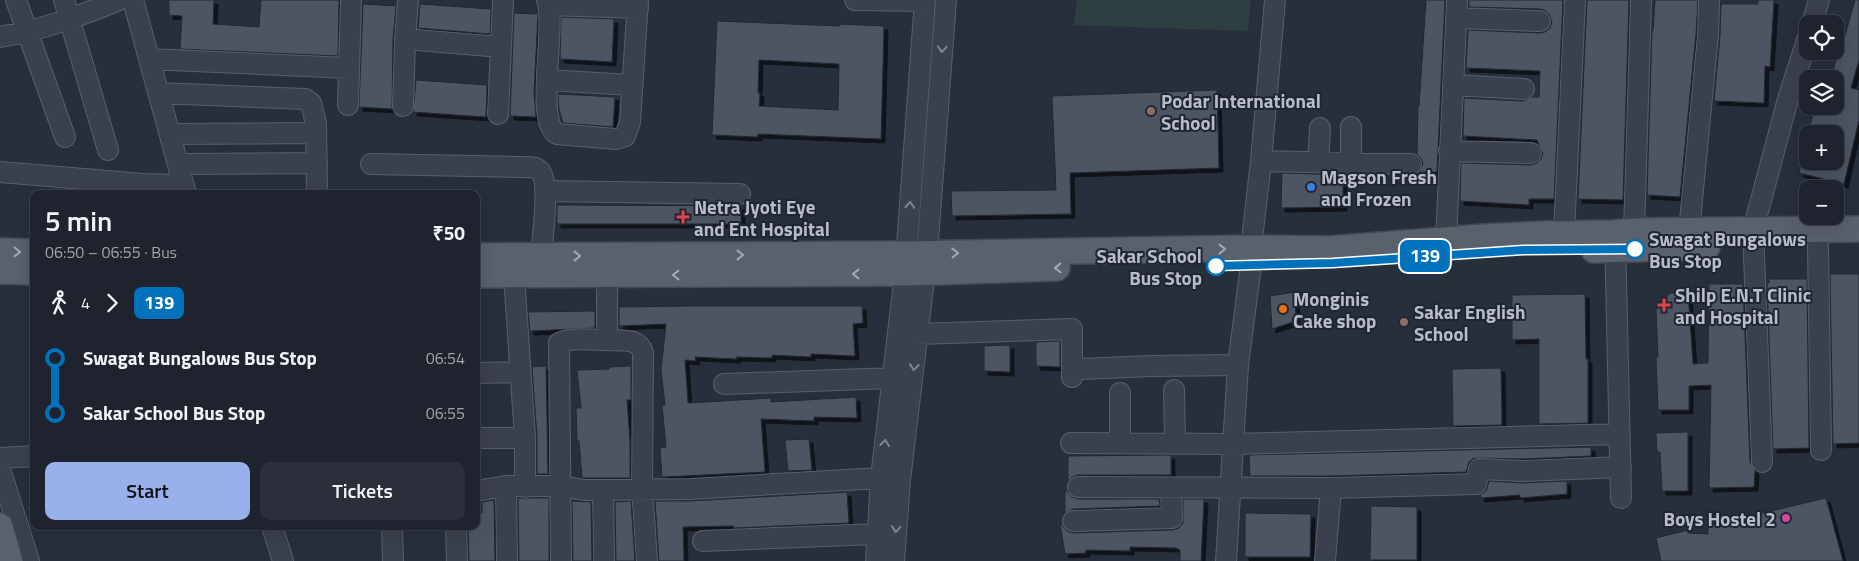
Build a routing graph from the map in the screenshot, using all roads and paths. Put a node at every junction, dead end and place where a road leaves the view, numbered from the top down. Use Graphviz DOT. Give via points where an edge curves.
graph roads {
  1 [pos="16,0"];
  2 [pos="64,0"];
  3 [pos="119,0"];
  4 [pos="133,0"];
  5 [pos="351,0"];
  6 [pos="408,0"];
  7 [pos="503,0"];
  8 [pos="855,0"];
  9 [pos="925,0"];
  10 [pos="946,0"];
  11 [pos="1275,0"];
  12 [pos="1575,0"];
  13 [pos="1641,0"];
  14 [pos="1819,0"];
  15 [pos="548,2"];
  16 [pos="1709,2"];
  17 [pos="638,4"];
  18 [pos="1457,9"];
  19 [pos="1815,15"];
  20 [pos="71,19"];
  21 [pos="1540,21"];
  22 [pos="27,32"];
  23 [pos="0,37"];
  24 [pos="405,38"];
  25 [pos="501,47"];
  26 [pos="149,59"];
  27 [pos="1801,60"];
  28 [pos="349,68"];
  29 [pos="547,80"];
  30 [pos="632,85"];
  31 [pos="1453,85"];
  32 [pos="1524,89"];
  33 [pos="158,93"];
  34 [pos="348,105"];
  35 [pos="403,106"];
  36 [pos="498,114"];
  37 [pos="1351,127"];
  38 [pos="1320,128"];
  39 [pos="316,133"];
  40 [pos="170,134"];
  41 [pos="65,137"];
  42 [pos="108,150"];
  43 [pos="1449,151"];
  44 [pos="1531,153"];
  45 [pos="1261,162"];
  46 [pos="1318,162"];
  47 [pos="317,163"];
  48 [pos="1351,163"];
  49 [pos="178,164"];
  50 [pos="371,164"];
  51 [pos="1411,164"];
  52 [pos="0,172"];
  53 [pos="185,189"];
  54 [pos="317,190"];
  55 [pos="545,191"];
  56 [pos="740,194"];
  57 [pos="1859,229"];
  58 [pos="1689,231"];
  59 [pos="1564,233"];
  60 [pos="1622,238"];
  61 [pos="1754,238"];
  62 [pos="1818,246"];
  63 [pos="1859,246"];
  64 [pos="1446,247"];
  65 [pos="0,251"];
  66 [pos="30,252"];
  67 [pos="480,256"];
  68 [pos="541,256"];
  69 [pos="1251,257"];
  70 [pos="916,264"];
  71 [pos="0,271"];
  72 [pos="30,272"];
  73 [pos="514,274"];
  74 [pos="480,275"];
  75 [pos="607,275"];
  76 [pos="918,334"];
  77 [pos="607,340"];
  78 [pos="1238,364"];
  79 [pos="520,372"];
  80 [pos="480,374"];
  81 [pos="893,378"];
  82 [pos="724,384"];
  83 [pos="1174,390"];
  84 [pos="1120,393"];
  85 [pos="1620,434"];
  86 [pos="480,438"];
  87 [pos="525,438"];
  88 [pos="1071,442"];
  89 [pos="1120,443"];
  90 [pos="1175,444"];
  91 [pos="1233,444"];
  92 [pos="1821,450"];
  93 [pos="30,456"];
  94 [pos="0,458"];
  95 [pos="1762,462"];
  96 [pos="1621,467"];
  97 [pos="0,469"];
  98 [pos="881,478"];
  99 [pos="516,486"];
  100 [pos="561,486"];
  101 [pos="1078,487"];
  102 [pos="1172,488"];
  103 [pos="1231,488"];
  104 [pos="1331,488"];
  105 [pos="642,489"];
  106 [pos="480,490"];
  107 [pos="603,490"];
  108 [pos="1621,498"];
  109 [pos="1073,521"];
  110 [pos="0,526"];
  111 [pos="273,530"];
  112 [pos="392,530"];
  113 [pos="456,530"];
  114 [pos="876,534"];
  115 [pos="703,541"];
  116 [pos="10,561"];
  117 [pos="29,561"];
  118 [pos="283,561"];
  119 [pos="393,561"];
  120 [pos="457,561"];
  121 [pos="507,561"];
  122 [pos="560,561"];
  123 [pos="604,561"];
  124 [pos="647,561"];
  125 [pos="876,561"];
  126 [pos="894,561"];
  127 [pos="1226,561"];
  128 [pos="1325,561"];
  1 -- 22 [label="street"];
  2 -- 20 [label="street"];
  3 -- 20 [label="street"];
  4 -- 26 [label="street"];
  5 -- 28 [label="street"];
  6 -- 24 [label="street"];
  7 -- 25 [label="street"];
  8 -- 9 [label="street"];
  70 -- 9 [label="street, one-way"];
  10 -- 70 [label="street, one-way"];
  11 -- 45 [label="street"];
  12 -- 59 [label="street"];
  13 -- 60 [label="street"];
  14 -- 19 [label="street"];
  15 -- 17 [label="street"];
  15 -- 29 [label="street"];
  16 -- 58 [label="street"];
  17 -- 30 [label="street"];
  18 -- 21 [label="street"];
  18 -- 31 [label="street"];
  20 -- 22 [label="street"];
  20 -- 42 [label="street"];
  22 -- 23 [label="street"];
  22 -- 41 [label="street"];
  24 -- 25 [label="street"];
  24 -- 35 [label="street"];
  25 -- 36 [label="street"];
  26 -- 28 [label="street"];
  26 -- 33 [label="street"];
  27 -- 61 [label="street"];
  28 -- 34 [label="street"];
  29 -- 30 [label="street"];
  29 -- 30 [label="street" via="549,124 554,132 572,136 625,136"];
  31 -- 32 [label="street"];
  31 -- 43 [label="street"];
  33 -- 39 [label="street" via="305,99 314,111"];
  33 -- 40 [label="street"];
  37 -- 48 [label="street"];
  38 -- 46 [label="street"];
  39 -- 40 [label="street"];
  39 -- 47 [label="street"];
  40 -- 49 [label="street"];
  43 -- 44 [label="street"];
  43 -- 64 [label="street"];
  45 -- 46 [label="street"];
  45 -- 69 [label="street"];
  46 -- 48 [label="street"];
  47 -- 49 [label="street"];
  47 -- 54 [label="street"];
  48 -- 51 [label="street"];
  49 -- 53 [label="street"];
  50 -- 55 [label="street" via="532,168 540,171"];
  52 -- 53 [label="street"];
  55 -- 56 [label="street"];
  55 -- 68 [label="street"];
  57 -- 61 [label="main road"];
  58 -- 60 [label="main road"];
  58 -- 61 [label="main road"];
  59 -- 60 [label="main road"];
  59 -- 64 [label="main road"];
  60 -- 61 [label="main road"];
  60 -- 64 [label="main road" via="1523,250"];
  60 -- 85 [label="street"];
  61 -- 62 [label="main road"];
  61 -- 95 [label="street"];
  62 -- 63 [label="main road"];
  62 -- 92 [label="street"];
  64 -- 69 [label="main road" via="1330,249"];
  65 -- 66 [label="main road, one-way"];
  67 -- 68 [label="main road"];
  68 -- 70 [label="main road, one-way"];
  69 -- 70 [label="main road"];
  69 -- 78 [label="street"];
  70 -- 75 [label="main road, one-way"];
  70 -- 76 [label="street"];
  70 -- 81 [label="street"];
  71 -- 72 [label="main road"];
  73 -- 74 [label="main road"];
  73 -- 75 [label="main road"];
  73 -- 79 [label="street"];
  75 -- 77 [label="street"];
  76 -- 78 [label="street" via="1072,329 1076,373 1152,366"];
  76 -- 126 [label="street, one-way" via="900,480"];
  77 -- 100 [label="street" via="559,343"];
  77 -- 105 [label="street" via="632,342 642,348"];
  78 -- 91 [label="street"];
  79 -- 80 [label="street"];
  79 -- 87 [label="street"];
  81 -- 82 [label="street"];
  98 -- 81 [label="street, one-way"];
  83 -- 90 [label="street"];
  84 -- 89 [label="street"];
  85 -- 91 [label="street"];
  85 -- 96 [label="street"];
  86 -- 87 [label="street"];
  87 -- 99 [label="street"];
  88 -- 89 [label="street"];
  89 -- 90 [label="street"];
  90 -- 91 [label="street"];
  91 -- 103 [label="street"];
  93 -- 94 [label="street"];
  96 -- 104 [label="street" via="1522,471 1479,469 1476,484"];
  96 -- 108 [label="street"];
  97 -- 117 [label="street"];
  98 -- 105 [label="street"];
  98 -- 114 [label="street"];
  99 -- 100 [label="street"];
  99 -- 106 [label="street"];
  99 -- 121 [label="street"];
  100 -- 107 [label="street"];
  100 -- 122 [label="street"];
  101 -- 102 [label="street"];
  102 -- 103 [label="street"];
  102 -- 109 [label="street" via="1172,518"];
  103 -- 104 [label="street"];
  103 -- 127 [label="street"];
  104 -- 128 [label="street"];
  105 -- 107 [label="street"];
  105 -- 124 [label="street"];
  107 -- 123 [label="street"];
  110 -- 116 [label="main road"];
  111 -- 118 [label="street"];
  112 -- 119 [label="street"];
  113 -- 120 [label="street"];
  114 -- 115 [label="street"];
  114 -- 125 [label="street"];
}
